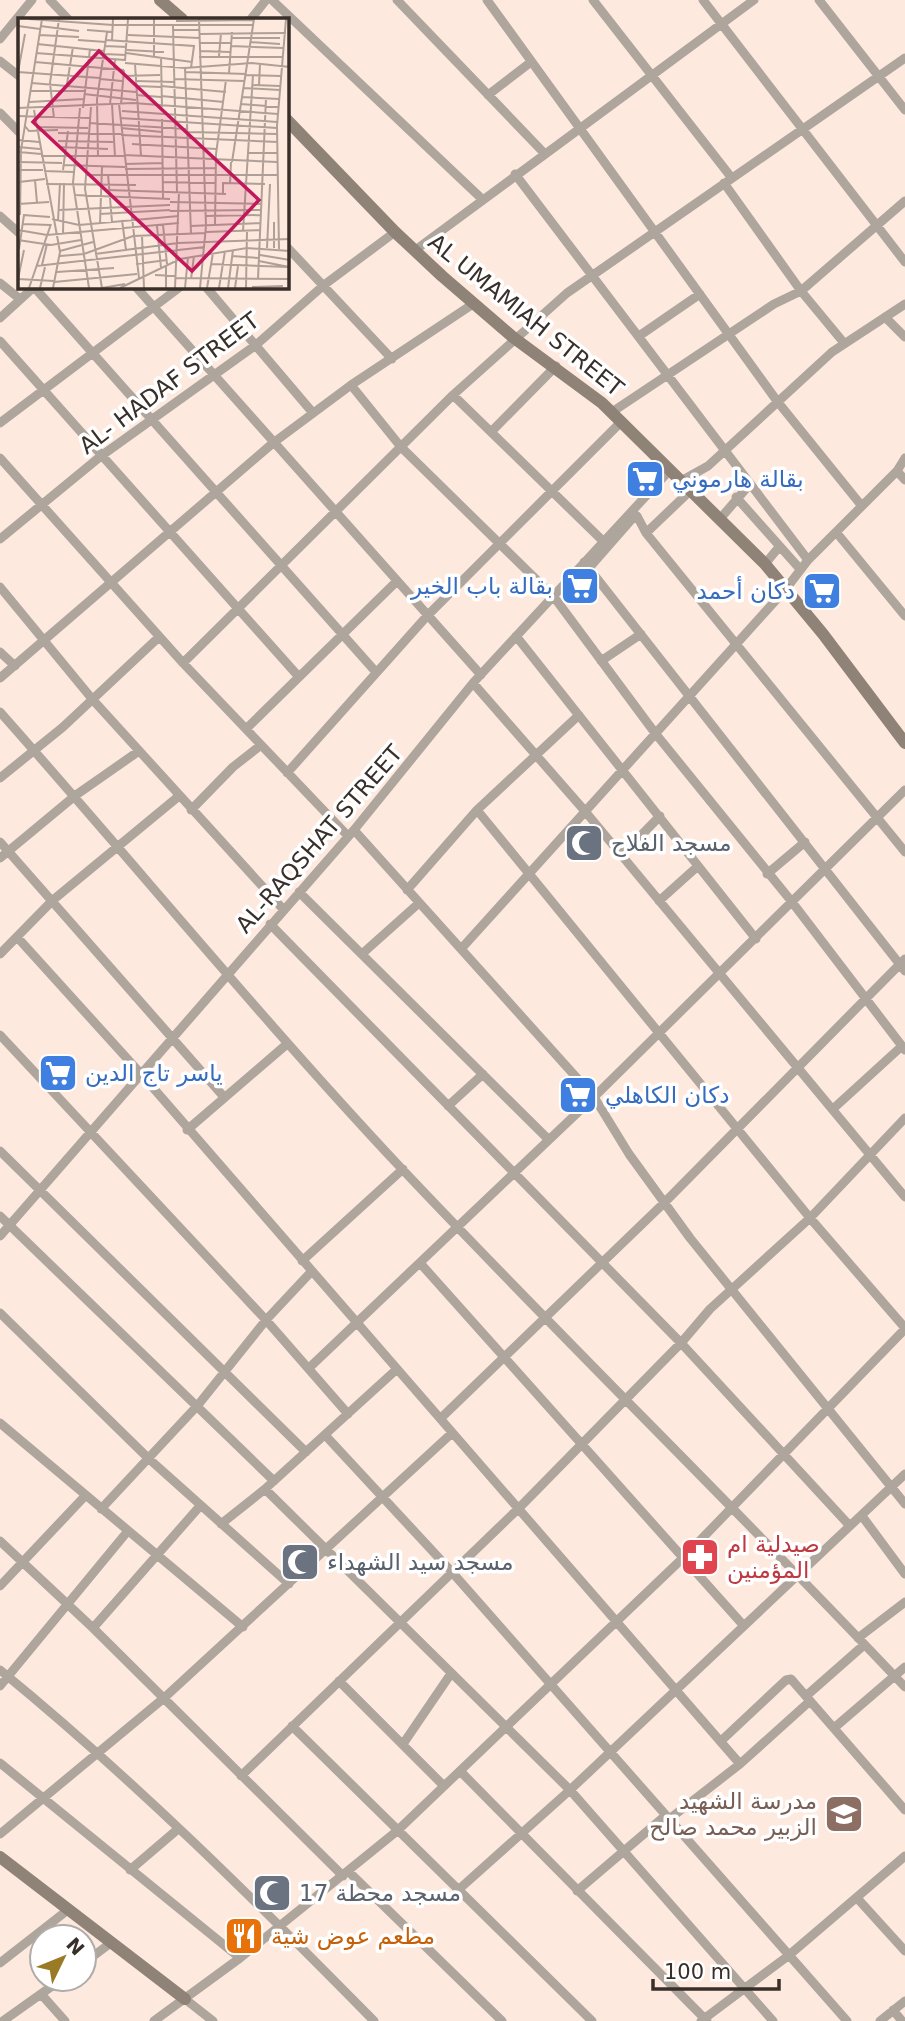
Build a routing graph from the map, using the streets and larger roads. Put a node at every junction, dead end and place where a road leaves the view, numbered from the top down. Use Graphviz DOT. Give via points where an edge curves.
graph roads {
  1 [pos="32,0"];
  2 [pos="50,0"];
  3 [pos="160,0"];
  4 [pos="266,0"];
  5 [pos="272,0"];
  6 [pos="397,0"];
  7 [pos="487,0"];
  8 [pos="593,0"];
  9 [pos="703,0"];
  10 [pos="754,0"];
  11 [pos="819,0"];
  12 [pos="67,18"];
  13 [pos="181,18"];
  14 [pos="252,18"];
  15 [pos="721,24"];
  16 [pos="0,39"];
  17 [pos="905,58"];
  18 [pos="0,61"];
  19 [pos="531,62"];
  20 [pos="18,75"];
  21 [pos="651,75"];
  22 [pos="878,76"];
  23 [pos="488,95"];
  24 [pos="905,110"];
  25 [pos="0,113"];
  26 [pos="289,122"];
  27 [pos="577,128"];
  28 [pos="18,131"];
  29 [pos="801,131"];
  30 [pos="544,153"];
  31 [pos="515,174"];
  32 [pos="728,180"];
  33 [pos="482,199"];
  34 [pos="905,201"];
  35 [pos="0,216"];
  36 [pos="877,226"];
  37 [pos="18,232"];
  38 [pos="395,232"];
  39 [pos="654,232"];
  40 [pos="289,249"];
  41 [pos="414,251"];
  42 [pos="905,262"];
  43 [pos="592,275"];
  44 [pos="0,283"];
  45 [pos="324,285"];
  46 [pos="32,289"];
  47 [pos="36,289"];
  48 [pos="137,289"];
  49 [pos="178,289"];
  50 [pos="208,289"];
  51 [pos="801,291"];
  52 [pos="700,294"];
  53 [pos="20,299"];
  54 [pos="473,304"];
  55 [pos="905,304"];
  56 [pos="155,308"];
  57 [pos="885,317"];
  58 [pos="0,318"];
  59 [pos="729,334"];
  60 [pos="639,336"];
  61 [pos="905,337"];
  62 [pos="514,338"];
  63 [pos="0,341"];
  64 [pos="844,342"];
  65 [pos="256,345"];
  66 [pos="94,352"];
  67 [pos="392,359"];
  68 [pos="556,366"];
  69 [pos="667,373"];
  70 [pos="214,377"];
  71 [pos="351,386"];
  72 [pos="43,390"];
  73 [pos="453,396"];
  74 [pos="777,401"];
  75 [pos="313,413"];
  76 [pos="617,417"];
  77 [pos="152,419"];
  78 [pos="0,423"];
  79 [pos="491,432"];
  80 [pos="273,443"];
  81 [pos="401,447"];
  82 [pos="726,450"];
  83 [pos="101,456"];
  84 [pos="0,458"];
  85 [pos="905,458"];
  86 [pos="670,470"];
  87 [pos="897,471"];
  88 [pos="905,480"];
  89 [pos="750,484"];
  90 [pos="686,486"];
  91 [pos="552,489"];
  92 [pos="217,490"];
  93 [pos="736,497"];
  94 [pos="861,505"];
  95 [pos="43,507"];
  96 [pos="334,513"];
  97 [pos="719,520"];
  98 [pos="836,532"];
  99 [pos="169,533"];
  100 [pos="646,533"];
  101 [pos="0,539"];
  102 [pos="603,541"];
  103 [pos="499,542"];
  104 [pos="779,547"];
  105 [pos="808,560"];
  106 [pos="280,564"];
  107 [pos="765,564"];
  108 [pos="587,565"];
  109 [pos="800,569"];
  110 [pos="396,582"];
  111 [pos="111,584"];
  112 [pos="0,587"];
  113 [pos="785,590"];
  114 [pos="554,597"];
  115 [pos="238,608"];
  116 [pos="426,616"];
  117 [pos="905,616"];
  118 [pos="343,632"];
  119 [pos="641,634"];
  120 [pos="516,636"];
  121 [pos="159,638"];
  122 [pos="43,641"];
  123 [pos="736,642"];
  124 [pos="0,652"];
  125 [pos="601,661"];
  126 [pos="183,663"];
  127 [pos="15,666"];
  128 [pos="375,671"];
  129 [pos="481,675"];
  130 [pos="299,677"];
  131 [pos="0,678"];
  132 [pos="473,683"];
  133 [pos="688,695"];
  134 [pos="93,700"];
  135 [pos="0,712"];
  136 [pos="579,715"];
  137 [pos="246,729"];
  138 [pos="654,733"];
  139 [pos="905,743"];
  140 [pos="261,745"];
  141 [pos="33,749"];
  142 [pos="139,751"];
  143 [pos="537,754"];
  144 [pos="622,769"];
  145 [pos="287,773"];
  146 [pos="0,778"];
  147 [pos="905,790"];
  148 [pos="76,795"];
  149 [pos="179,796"];
  150 [pos="191,810"];
  151 [pos="477,810"];
  152 [pos="584,810"];
  153 [pos="660,816"];
  154 [pos="877,817"];
  155 [pos="351,833"];
  156 [pos="0,842"];
  157 [pos="805,842"];
  158 [pos="118,845"];
  159 [pos="905,852"];
  160 [pos="4,855"];
  161 [pos="622,855"];
  162 [pos="698,866"];
  163 [pos="825,867"];
  164 [pos="530,872"];
  165 [pos="767,874"];
  166 [pos="407,890"];
  167 [pos="299,891"];
  168 [pos="54,900"];
  169 [pos="659,901"];
  170 [pos="792,902"];
  171 [pos="419,904"];
  172 [pos="283,909"];
  173 [pos="270,924"];
  174 [pos="17,937"];
  175 [pos="756,939"];
  176 [pos="461,949"];
  177 [pos="363,953"];
  178 [pos="0,954"];
  179 [pos="903,965"];
  180 [pos="720,973"];
  181 [pos="228,974"];
  182 [pos="864,999"];
  183 [pos="660,1034"];
  184 [pos="0,1035"];
  185 [pos="173,1040"];
  186 [pos="287,1044"];
  187 [pos="903,1048"];
  188 [pos="798,1065"];
  189 [pos="483,1074"];
  190 [pos="142,1075"];
  191 [pos="224,1097"];
  192 [pos="594,1097"];
  193 [pos="448,1106"];
  194 [pos="834,1108"];
  195 [pos="905,1118"];
  196 [pos="736,1127"];
  197 [pos="187,1130"];
  198 [pos="90,1135"];
  199 [pos="548,1139"];
  200 [pos="0,1151"];
  201 [pos="871,1152"];
  202 [pos="402,1169"];
  203 [pos="513,1172"];
  204 [pos="40,1190"];
  205 [pos="905,1197"];
  206 [pos="665,1202"];
  207 [pos="0,1216"];
  208 [pos="810,1218"];
  209 [pos="10,1225"];
  210 [pos="458,1226"];
  211 [pos="0,1236"];
  212 [pos="302,1261"];
  213 [pos="600,1261"];
  214 [pos="420,1263"];
  215 [pos="311,1272"];
  216 [pos="733,1288"];
  217 [pos="0,1312"];
  218 [pos="547,1318"];
  219 [pos="266,1320"];
  220 [pos="356,1324"];
  221 [pos="905,1329"];
  222 [pos="681,1343"];
  223 [pos="506,1357"];
  224 [pos="309,1367"];
  225 [pos="397,1369"];
  226 [pos="226,1372"];
  227 [pos="627,1399"];
  228 [pos="198,1405"];
  229 [pos="828,1407"];
  230 [pos="348,1414"];
  231 [pos="441,1418"];
  232 [pos="0,1423"];
  233 [pos="452,1433"];
  234 [pos="325,1435"];
  235 [pos="583,1444"];
  236 [pos="306,1452"];
  237 [pos="784,1452"];
  238 [pos="148,1458"];
  239 [pos="905,1474"];
  240 [pos="274,1481"];
  241 [pos="890,1487"];
  242 [pos="265,1489"];
  243 [pos="85,1496"];
  244 [pos="383,1498"];
  245 [pos="905,1504"];
  246 [pos="200,1506"];
  247 [pos="519,1508"];
  248 [pos="733,1508"];
  249 [pos="101,1509"];
  250 [pos="862,1516"];
  251 [pos="221,1524"];
  252 [pos="849,1526"];
  253 [pos="127,1532"];
  254 [pos="0,1541"];
  255 [pos="327,1550"];
  256 [pos="156,1556"];
  257 [pos="685,1556"];
  258 [pos="22,1561"];
  259 [pos="452,1571"];
  260 [pos="905,1574"];
  261 [pos="797,1576"];
  262 [pos="289,1584"];
  263 [pos="0,1586"];
  264 [pos="905,1602"];
  265 [pos="67,1604"];
  266 [pos="616,1622"];
  267 [pos="399,1623"];
  268 [pos="744,1626"];
  269 [pos="93,1628"];
  270 [pos="243,1628"];
  271 [pos="862,1641"];
  272 [pos="905,1667"];
  273 [pos="0,1670"];
  274 [pos="450,1675"];
  275 [pos="895,1676"];
  276 [pos="8,1677"];
  277 [pos="339,1681"];
  278 [pos="550,1685"];
  279 [pos="0,1686"];
  280 [pos="905,1687"];
  281 [pos="677,1690"];
  282 [pos="164,1698"];
  283 [pos="808,1699"];
  284 [pos="292,1726"];
  285 [pos="506,1727"];
  286 [pos="834,1728"];
  287 [pos="721,1741"];
  288 [pos="403,1744"];
  289 [pos="609,1752"];
  290 [pos="100,1753"];
  291 [pos="0,1763"];
  292 [pos="740,1764"];
  293 [pos="460,1771"];
  294 [pos="241,1776"];
  295 [pos="443,1785"];
  296 [pos="570,1790"];
  297 [pos="43,1800"];
  298 [pos="905,1810"];
  299 [pos="666,1818"];
  300 [pos="177,1829"];
  301 [pos="397,1830"];
  302 [pos="520,1833"];
  303 [pos="0,1834"];
  304 [pos="625,1851"];
  305 [pos="905,1856"];
  306 [pos="0,1857"];
  307 [pos="130,1870"];
  308 [pos="346,1874"];
  309 [pos="457,1891"];
  310 [pos="577,1891"];
  311 [pos="857,1898"];
  312 [pos="69,1909"];
  313 [pos="280,1926"];
  314 [pos="112,1942"];
  315 [pos="905,1951"];
  316 [pos="98,1952"];
  317 [pos="789,1956"];
  318 [pos="240,1958"];
  319 [pos="0,1963"];
  320 [pos="744,1989"];
  321 [pos="41,1994"];
  322 [pos="185,1999"];
  323 [pos="905,2001"];
  324 [pos="893,2011"];
  325 [pos="7,2020"];
  326 [pos="704,2020"];
  327 [pos="65,2021"];
  328 [pos="155,2021"];
  329 [pos="213,2021"];
  330 [pos="374,2021"];
  331 [pos="502,2021"];
  332 [pos="592,2021"];
  333 [pos="773,2021"];
  334 [pos="846,2021"];
  335 [pos="880,2021"];
  336 [pos="902,2021"];
  1 -- 16 [label="street"];
  2 -- 12 [label="street"];
  3 -- 13 [label="street"];
  4 -- 14 [label="street"];
  5 -- 33 [label="street"];
  6 -- 23 [label="street"];
  7 -- 19 [label="street"];
  8 -- 21 [label="street"];
  9 -- 15 [label="street"];
  10 -- 15 [label="street"];
  11 -- 22 [label="street"];
  15 -- 21 [label="street"];
  15 -- 29 [label="street"];
  17 -- 22 [label="street"];
  18 -- 20 [label="street"];
  19 -- 23 [label="street"];
  19 -- 27 [label="street"];
  21 -- 27 [label="street"];
  21 -- 32 [label="street"];
  22 -- 24 [label="street"];
  22 -- 29 [label="street"];
  23 -- 30 [label="street"];
  25 -- 28 [label="street"];
  26 -- 38 [label="street, AL UMAMIAH STREET"];
  27 -- 30 [label="street"];
  27 -- 39 [label="street"];
  29 -- 32 [label="street"];
  29 -- 36 [label="street"];
  30 -- 31 [label="street"];
  31 -- 33 [label="street"];
  31 -- 43 [label="street"];
  32 -- 39 [label="street"];
  32 -- 51 [label="street"];
  33 -- 41 [label="street"];
  34 -- 36 [label="street"];
  35 -- 37 [label="street"];
  36 -- 42 [label="street"];
  36 -- 51 [label="street"];
  38 -- 41 [label="street, AL UMAMIAH STREET"];
  38 -- 45 [label="street, AL- HADAF STREET"];
  39 -- 43 [label="street"];
  39 -- 52 [label="street"];
  40 -- 45 [label="street"];
  41 -- 54 [label="street, AL UMAMIAH STREET"];
  43 -- 60 [label="street"];
  43 -- 62 [label="street"];
  44 -- 53 [label="street"];
  45 -- 65 [label="street, AL- HADAF STREET"];
  45 -- 67 [label="street"];
  46 -- 53 [label="street"];
  47 -- 66 [label="street"];
  48 -- 56 [label="street"];
  49 -- 56 [label="street"];
  50 -- 65 [label="street"];
  51 -- 59 [label="street"];
  51 -- 64 [label="street"];
  52 -- 59 [label="street"];
  52 -- 60 [label="street"];
  53 -- 58 [label="street"];
  54 -- 62 [label="street, AL UMAMIAH STREET"];
  54 -- 67 [label="street"];
  55 -- 57 [label="street"];
  56 -- 66 [label="street"];
  56 -- 70 [label="street"];
  57 -- 61 [label="street"];
  57 -- 64 [label="street"];
  59 -- 69 [label="street"];
  59 -- 74 [label="street"];
  60 -- 69 [label="street"];
  62 -- 68 [label="street, AL UMAMIAH STREET"];
  62 -- 73 [label="street"];
  63 -- 72 [label="street"];
  64 -- 74 [label="street"];
  65 -- 70 [label="street, AL- HADAF STREET"];
  65 -- 75 [label="street"];
  66 -- 72 [label="street"];
  66 -- 77 [label="street"];
  67 -- 71 [label="street"];
  68 -- 76 [label="street, AL UMAMIAH STREET"];
  68 -- 79 [label="street"];
  69 -- 76 [label="street"];
  69 -- 82 [label="street"];
  70 -- 77 [label="street, AL- HADAF STREET"];
  70 -- 80 [label="street"];
  71 -- 75 [label="street"];
  71 -- 81 [label="street"];
  72 -- 78 [label="street"];
  72 -- 83 [label="street"];
  73 -- 79 [label="street"];
  73 -- 81 [label="street"];
  74 -- 82 [label="street"];
  74 -- 94 [label="street"];
  75 -- 80 [label="street"];
  76 -- 86 [label="street, AL UMAMIAH STREET"];
  76 -- 91 [label="street"];
  77 -- 83 [label="street, AL- HADAF STREET"];
  77 -- 92 [label="street"];
  79 -- 91 [label="street"];
  80 -- 92 [label="street"];
  80 -- 96 [label="street"];
  81 -- 96 [label="street"];
  81 -- 103 [label="street"];
  82 -- 89 [label="street"];
  82 -- 90 [label="street"];
  83 -- 95 [label="street, AL- HADAF STREET"];
  83 -- 99 [label="street"];
  84 -- 95 [label="street"];
  85 -- 87 [label="street"];
  86 -- 90 [label="street, AL UMAMIAH STREET"];
  86 -- 102 [label="street, AL-RAQSHAT STREET"];
  87 -- 88 [label="street"];
  87 -- 94 [label="street"];
  89 -- 93 [label="street"];
  89 -- 105 [label="street"];
  90 -- 97 [label="street, AL UMAMIAH STREET"];
  90 -- 100 [label="street"];
  91 -- 102 [label="street"];
  91 -- 103 [label="street"];
  92 -- 99 [label="street"];
  92 -- 106 [label="street"];
  93 -- 97 [label="street"];
  93 -- 104 [label="street"];
  94 -- 98 [label="street"];
  95 -- 101 [label="street, AL- HADAF STREET"];
  95 -- 111 [label="street"];
  96 -- 106 [label="street"];
  96 -- 110 [label="street"];
  97 -- 107 [label="street, AL UMAMIAH STREET"];
  98 -- 105 [label="street"];
  98 -- 117 [label="street"];
  99 -- 111 [label="street"];
  99 -- 115 [label="street"];
  100 -- 108 [label="street" via="637,516"];
  100 -- 123 [label="street"];
  102 -- 108 [label="street, AL-RAQSHAT STREET"];
  103 -- 114 [label="street"];
  103 -- 116 [label="street"];
  104 -- 107 [label="street"];
  104 -- 109 [label="street"];
  105 -- 109 [label="street"];
  106 -- 115 [label="street"];
  106 -- 118 [label="street"];
  107 -- 113 [label="street, AL UMAMIAH STREET"];
  108 -- 114 [label="street, AL-RAQSHAT STREET"];
  108 -- 119 [label="street"];
  109 -- 113 [label="street"];
  110 -- 116 [label="street"];
  110 -- 118 [label="street"];
  111 -- 121 [label="street"];
  111 -- 122 [label="street"];
  112 -- 122 [label="street"];
  113 -- 123 [label="street"];
  113 -- 139 [label="street, AL UMAMIAH STREET"];
  114 -- 120 [label="street, AL-RAQSHAT STREET"];
  114 -- 125 [label="street"];
  115 -- 126 [label="street"];
  115 -- 130 [label="street"];
  116 -- 128 [label="street"];
  116 -- 129 [label="street"];
  118 -- 128 [label="street"];
  118 -- 130 [label="street"];
  119 -- 125 [label="street"];
  119 -- 133 [label="street"];
  120 -- 129 [label="street, AL-RAQSHAT STREET"];
  120 -- 136 [label="street"];
  121 -- 126 [label="street"];
  121 -- 134 [label="street"];
  122 -- 127 [label="street"];
  122 -- 134 [label="street"];
  123 -- 133 [label="street"];
  123 -- 154 [label="street"];
  124 -- 127 [label="street"];
  125 -- 138 [label="street"];
  126 -- 137 [label="street"];
  127 -- 131 [label="street"];
  128 -- 145 [label="street"];
  129 -- 132 [label="street, AL-RAQSHAT STREET"];
  130 -- 137 [label="street"];
  132 -- 143 [label="street"];
  132 -- 155 [label="street, AL-RAQSHAT STREET"];
  133 -- 138 [label="street"];
  133 -- 157 [label="street"];
  134 -- 141 [label="street"];
  134 -- 142 [label="street"];
  135 -- 141 [label="street"];
  136 -- 143 [label="street"];
  136 -- 144 [label="street"];
  137 -- 140 [label="street"];
  138 -- 144 [label="street"];
  138 -- 165 [label="street"];
  140 -- 145 [label="street"];
  140 -- 150 [label="street"];
  141 -- 146 [label="street"];
  141 -- 148 [label="street"];
  142 -- 148 [label="street"];
  142 -- 149 [label="street"];
  143 -- 151 [label="street"];
  143 -- 152 [label="street"];
  144 -- 152 [label="street"];
  144 -- 153 [label="street"];
  145 -- 155 [label="street"];
  147 -- 154 [label="street"];
  148 -- 158 [label="street"];
  148 -- 160 [label="street"];
  149 -- 150 [label="street"];
  149 -- 158 [label="street"];
  150 -- 172 [label="street"];
  151 -- 164 [label="street"];
  151 -- 166 [label="street"];
  152 -- 161 [label="street"];
  152 -- 164 [label="street"];
  153 -- 161 [label="street"];
  153 -- 162 [label="street"];
  154 -- 159 [label="street"];
  154 -- 163 [label="street"];
  155 -- 166 [label="street"];
  155 -- 167 [label="street, AL-RAQSHAT STREET"];
  156 -- 160 [label="street"];
  157 -- 163 [label="street"];
  157 -- 165 [label="street"];
  158 -- 168 [label="street"];
  158 -- 181 [label="street"];
  160 -- 168 [label="street"];
  161 -- 169 [label="street"];
  162 -- 169 [label="street"];
  162 -- 175 [label="street"];
  163 -- 170 [label="street"];
  163 -- 179 [label="street"];
  164 -- 176 [label="street"];
  164 -- 183 [label="street"];
  165 -- 170 [label="street"];
  166 -- 171 [label="street"];
  167 -- 172 [label="street, AL-RAQSHAT STREET"];
  167 -- 177 [label="street"];
  168 -- 174 [label="street"];
  168 -- 185 [label="street"];
  169 -- 180 [label="street"];
  170 -- 175 [label="street"];
  170 -- 182 [label="street"];
  171 -- 176 [label="street"];
  171 -- 177 [label="street"];
  172 -- 173 [label="street, AL-RAQSHAT STREET"];
  173 -- 181 [label="street, AL-RAQSHAT STREET"];
  173 -- 193 [label="street"];
  174 -- 178 [label="street"];
  174 -- 190 [label="street"];
  175 -- 180 [label="street"];
  176 -- 192 [label="street"];
  177 -- 189 [label="street"];
  179 -- 182 [label="street"];
  180 -- 183 [label="street"];
  180 -- 188 [label="street"];
  181 -- 185 [label="street, AL-RAQSHAT STREET"];
  181 -- 186 [label="street"];
  182 -- 187 [label="street"];
  182 -- 188 [label="street"];
  183 -- 192 [label="street"];
  183 -- 196 [label="street"];
  184 -- 198 [label="street"];
  185 -- 190 [label="street, AL-RAQSHAT STREET"];
  185 -- 191 [label="street"];
  186 -- 191 [label="street"];
  186 -- 202 [label="street"];
  187 -- 194 [label="street"];
  188 -- 194 [label="street"];
  188 -- 196 [label="street"];
  189 -- 193 [label="street"];
  189 -- 199 [label="street"];
  190 -- 197 [label="street"];
  190 -- 198 [label="street, AL-RAQSHAT STREET"];
  191 -- 197 [label="street"];
  192 -- 199 [label="street"];
  192 -- 206 [label="street"];
  193 -- 203 [label="street"];
  194 -- 201 [label="street"];
  195 -- 201 [label="street"];
  196 -- 206 [label="street"];
  196 -- 208 [label="street"];
  197 -- 212 [label="street"];
  198 -- 204 [label="street, AL-RAQSHAT STREET"];
  198 -- 219 [label="street"];
  199 -- 203 [label="street"];
  200 -- 204 [label="street"];
  201 -- 205 [label="street"];
  201 -- 208 [label="street"];
  202 -- 210 [label="street"];
  202 -- 212 [label="street"];
  203 -- 210 [label="street"];
  203 -- 213 [label="street"];
  204 -- 209 [label="street, AL-RAQSHAT STREET"];
  204 -- 226 [label="street"];
  206 -- 213 [label="street"];
  206 -- 216 [label="street"];
  207 -- 209 [label="street"];
  208 -- 216 [label="street"];
  208 -- 221 [label="street"];
  209 -- 211 [label="street, AL-RAQSHAT STREET"];
  209 -- 228 [label="street"];
  210 -- 214 [label="street"];
  210 -- 218 [label="street"];
  212 -- 215 [label="street"];
  213 -- 218 [label="street"];
  213 -- 222 [label="street"];
  214 -- 220 [label="street"];
  214 -- 223 [label="street"];
  215 -- 219 [label="street"];
  215 -- 220 [label="street"];
  216 -- 222 [label="street"];
  216 -- 229 [label="street"];
  217 -- 238 [label="street"];
  218 -- 223 [label="street"];
  218 -- 227 [label="street"];
  219 -- 224 [label="street"];
  219 -- 226 [label="street"];
  220 -- 224 [label="street"];
  220 -- 225 [label="street"];
  221 -- 229 [label="street"];
  222 -- 227 [label="street"];
  222 -- 237 [label="street"];
  223 -- 231 [label="street"];
  223 -- 235 [label="street"];
  224 -- 230 [label="street"];
  225 -- 230 [label="street"];
  225 -- 231 [label="street"];
  226 -- 228 [label="street"];
  226 -- 236 [label="street"];
  227 -- 235 [label="street"];
  227 -- 248 [label="street"];
  228 -- 238 [label="street"];
  228 -- 240 [label="street"];
  229 -- 237 [label="street"];
  229 -- 241 [label="street"];
  230 -- 234 [label="street"];
  231 -- 233 [label="street"];
  232 -- 243 [label="street"];
  233 -- 244 [label="street"];
  233 -- 247 [label="street"];
  234 -- 236 [label="street"];
  234 -- 244 [label="street"];
  235 -- 247 [label="street"];
  235 -- 257 [label="street"];
  236 -- 240 [label="street"];
  237 -- 248 [label="street"];
  237 -- 252 [label="street"];
  238 -- 246 [label="street"];
  238 -- 249 [label="street"];
  239 -- 241 [label="street"];
  240 -- 242 [label="street"];
  241 -- 245 [label="street"];
  241 -- 250 [label="street"];
  242 -- 251 [label="street"];
  242 -- 255 [label="street"];
  243 -- 249 [label="street"];
  243 -- 258 [label="street"];
  244 -- 255 [label="street"];
  244 -- 259 [label="street"];
  246 -- 251 [label="street"];
  246 -- 256 [label="street"];
  247 -- 259 [label="street"];
  247 -- 266 [label="street"];
  248 -- 257 [label="street"];
  248 -- 261 [label="street"];
  249 -- 253 [label="street"];
  250 -- 252 [label="street"];
  250 -- 260 [label="street"];
  251 -- 262 [label="street"];
  252 -- 261 [label="street"];
  253 -- 256 [label="street"];
  253 -- 265 [label="street"];
  254 -- 258 [label="street"];
  255 -- 262 [label="street"];
  255 -- 267 [label="street"];
  256 -- 269 [label="street"];
  256 -- 270 [label="street"];
  257 -- 266 [label="street"];
  257 -- 268 [label="street"];
  258 -- 263 [label="street"];
  258 -- 265 [label="street"];
  259 -- 267 [label="street"];
  259 -- 278 [label="street"];
  261 -- 268 [label="street"];
  261 -- 271 [label="street"];
  262 -- 270 [label="street"];
  264 -- 271 [label="street"];
  265 -- 269 [label="street"];
  265 -- 276 [label="street"];
  266 -- 278 [label="street"];
  266 -- 281 [label="street"];
  267 -- 274 [label="street"];
  267 -- 277 [label="street"];
  268 -- 281 [label="street"];
  269 -- 282 [label="street"];
  270 -- 282 [label="street"];
  271 -- 275 [label="street"];
  271 -- 283 [label="street"];
  272 -- 275 [label="street"];
  273 -- 276 [label="street"];
  274 -- 285 [label="street"];
  274 -- 288 [label="street"];
  275 -- 280 [label="street"];
  275 -- 286 [label="street"];
  276 -- 279 [label="street"];
  276 -- 290 [label="street"];
  277 -- 284 [label="street"];
  277 -- 288 [label="street"];
  278 -- 285 [label="street"];
  278 -- 289 [label="street"];
  281 -- 287 [label="street"];
  281 -- 289 [label="street"];
  282 -- 290 [label="street"];
  282 -- 294 [label="street"];
  283 -- 286 [label="street"];
  283 -- 287 [label="street" via="789,1678"];
  283 -- 292 [label="street"];
  284 -- 294 [label="street"];
  284 -- 301 [label="street"];
  285 -- 293 [label="street"];
  285 -- 296 [label="street"];
  286 -- 298 [label="street"];
  287 -- 292 [label="street"];
  288 -- 295 [label="street"];
  289 -- 296 [label="street"];
  289 -- 299 [label="street"];
  290 -- 297 [label="street"];
  290 -- 300 [label="street"];
  291 -- 297 [label="street"];
  292 -- 299 [label="street"];
  293 -- 295 [label="street"];
  293 -- 302 [label="street"];
  294 -- 308 [label="street"];
  295 -- 301 [label="street"];
  296 -- 302 [label="street"];
  296 -- 304 [label="street"];
  297 -- 303 [label="street"];
  297 -- 307 [label="street"];
  299 -- 304 [label="street"];
  299 -- 317 [label="street"];
  300 -- 307 [label="street"];
  300 -- 313 [label="street"];
  301 -- 308 [label="street"];
  301 -- 309 [label="street"];
  302 -- 309 [label="street"];
  302 -- 310 [label="street"];
  304 -- 310 [label="street"];
  304 -- 320 [label="street"];
  305 -- 311 [label="street"];
  306 -- 312 [label="street"];
  307 -- 318 [label="street"];
  308 -- 313 [label="street"];
  308 -- 331 [label="street"];
  309 -- 332 [label="street"];
  310 -- 326 [label="street"];
  311 -- 315 [label="street"];
  311 -- 317 [label="street"];
  312 -- 314 [label="street"];
  312 -- 319 [label="street"];
  313 -- 318 [label="street"];
  313 -- 330 [label="street"];
  314 -- 316 [label="street"];
  314 -- 322 [label="street"];
  317 -- 320 [label="street"];
  317 -- 334 [label="street"];
  318 -- 322 [label="street"];
  320 -- 326 [label="street"];
  320 -- 333 [label="street"];
  321 -- 325 [label="street"];
  321 -- 327 [label="street"];
  322 -- 328 [label="street"];
  322 -- 329 [label="street"];
  323 -- 324 [label="street"];
  324 -- 335 [label="street"];
  324 -- 336 [label="street"];
}
